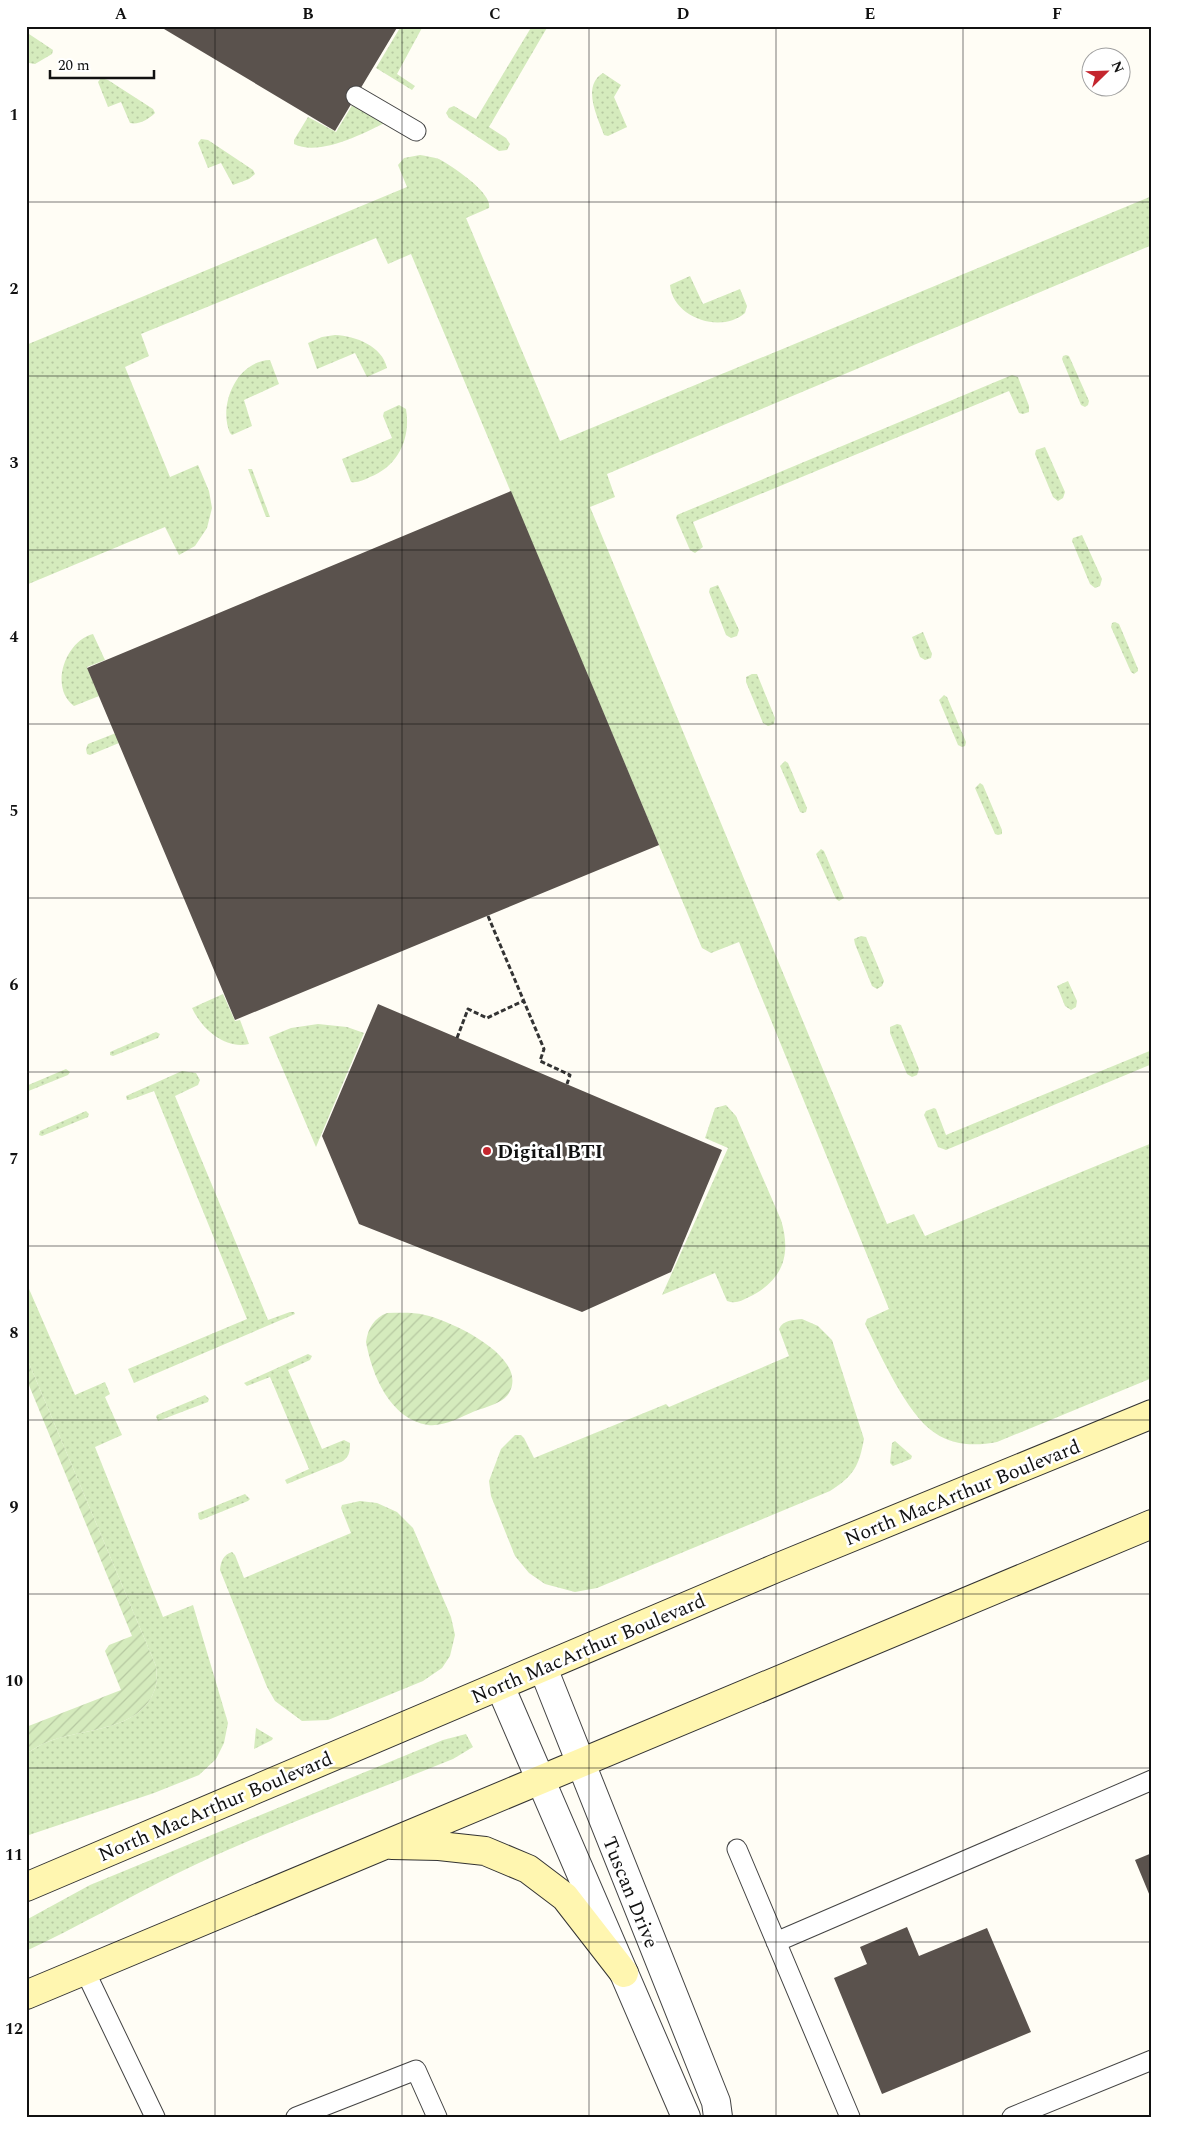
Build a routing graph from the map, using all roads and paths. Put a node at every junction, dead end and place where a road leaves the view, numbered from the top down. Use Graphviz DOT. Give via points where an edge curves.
graph roads {
  1 [pos="356,96"];
  2 [pos="416,131"];
  3 [pos="488,916"];
  4 [pos="523,1001"];
  5 [pos="457,1038"];
  6 [pos="567,1084"];
  7 [pos="1152,1414"];
  8 [pos="1152,1524"];
  9 [pos="543,1668"];
  10 [pos="500,1686"];
  11 [pos="580,1763"];
  12 [pos="539,1779"];
  13 [pos="1152,1780"];
  14 [pos="383,1845"];
  15 [pos="737,1849"];
  16 [pos="26,1887"];
  17 [pos="776,1942"];
  18 [pos="85,1971"];
  19 [pos="624,1973"];
  20 [pos="26,1995"];
  21 [pos="1152,2060"];
  22 [pos="155,2117"];
  23 [pos="296,2117"];
  24 [pos="437,2117"];
  25 [pos="686,2117"];
  26 [pos="718,2117"];
  27 [pos="850,2117"];
  28 [pos="1012,2117"];
  1 -- 2 [label="lane"];
  3 -- 4 [label="path"];
  4 -- 5 [label="path" via="487,1018 468,1009"];
  4 -- 6 [label="path" via="544,1049 540,1061 570,1075"];
  7 -- 9 [label="main road, North MacArthur Boulevard"];
  8 -- 11 [label="main road"];
  9 -- 10 [label="main road, North MacArthur Boulevard"];
  9 -- 11 [label="street, Tuscan Drive"];
  10 -- 12 [label="street, Tuscan Drive"];
  10 -- 16 [label="main road, North MacArthur Boulevard"];
  11 -- 12 [label="main road"];
  11 -- 26 [label="street, Tuscan Drive" via="716,2102"];
  12 -- 14 [label="main road"];
  12 -- 19 [label="street, Tuscan Drive"];
  13 -- 17 [label="lane"];
  14 -- 18 [label="main road"];
  14 -- 19 [label="main road" via="484,1851 528,1869 565,1898"];
  15 -- 17 [label="lane"];
  17 -- 27 [label="lane"];
  18 -- 20 [label="main road"];
  18 -- 22 [label="lane"];
  19 -- 25 [label="street, Tuscan Drive"];
  21 -- 28 [label="lane"];
  23 -- 24 [label="lane" via="416,2070"];
}
